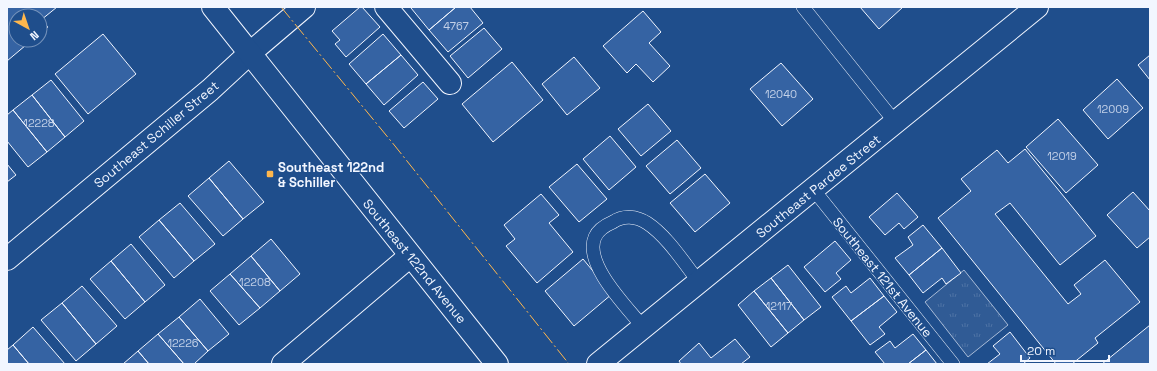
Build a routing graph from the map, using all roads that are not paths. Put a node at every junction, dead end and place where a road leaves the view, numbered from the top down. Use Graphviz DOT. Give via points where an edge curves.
graph roads {
  1 [pos="213,7"];
  2 [pos="304,7"];
  3 [pos="386,7"];
  4 [pos="803,7"];
  5 [pos="1037,7"];
  6 [pos="250,53"];
  7 [pos="450,83"];
  8 [pos="895,122"];
  9 [pos="813,189"];
  10 [pos="410,256"];
  11 [pos="7,259"];
  12 [pos="699,282"];
  13 [pos="643,327"];
  14 [pos="283,364"];
  15 [pos="497,364"];
  16 [pos="598,364"];
  17 [pos="952,364"];
  1 -- 6 [label="street, Southeast 122nd Avenue"];
  2 -- 6 [label="street, Southeast Schiller Street"];
  3 -- 7 [label="street"];
  4 -- 8 [label="lane"];
  5 -- 8 [label="street, Southeast Pardee Street"];
  6 -- 10 [label="street, Southeast 122nd Avenue"];
  6 -- 11 [label="street, Southeast Schiller Street" via="210,90"];
  8 -- 9 [label="street, Southeast Pardee Street"];
  9 -- 12 [label="street, Southeast Pardee Street"];
  9 -- 17 [label="lane, Southeast 121st Avenue"];
  10 -- 14 [label="street"];
  10 -- 15 [label="street, Southeast 122nd Avenue"];
  12 -- 13 [label="street, Southeast Pardee Street"];
  12 -- 13 [label="lane" via="660,233 646,222 632,217 616,219 603,228 594,237 593,248 598,268"];
  13 -- 16 [label="street, Southeast Pardee Street"];
}
